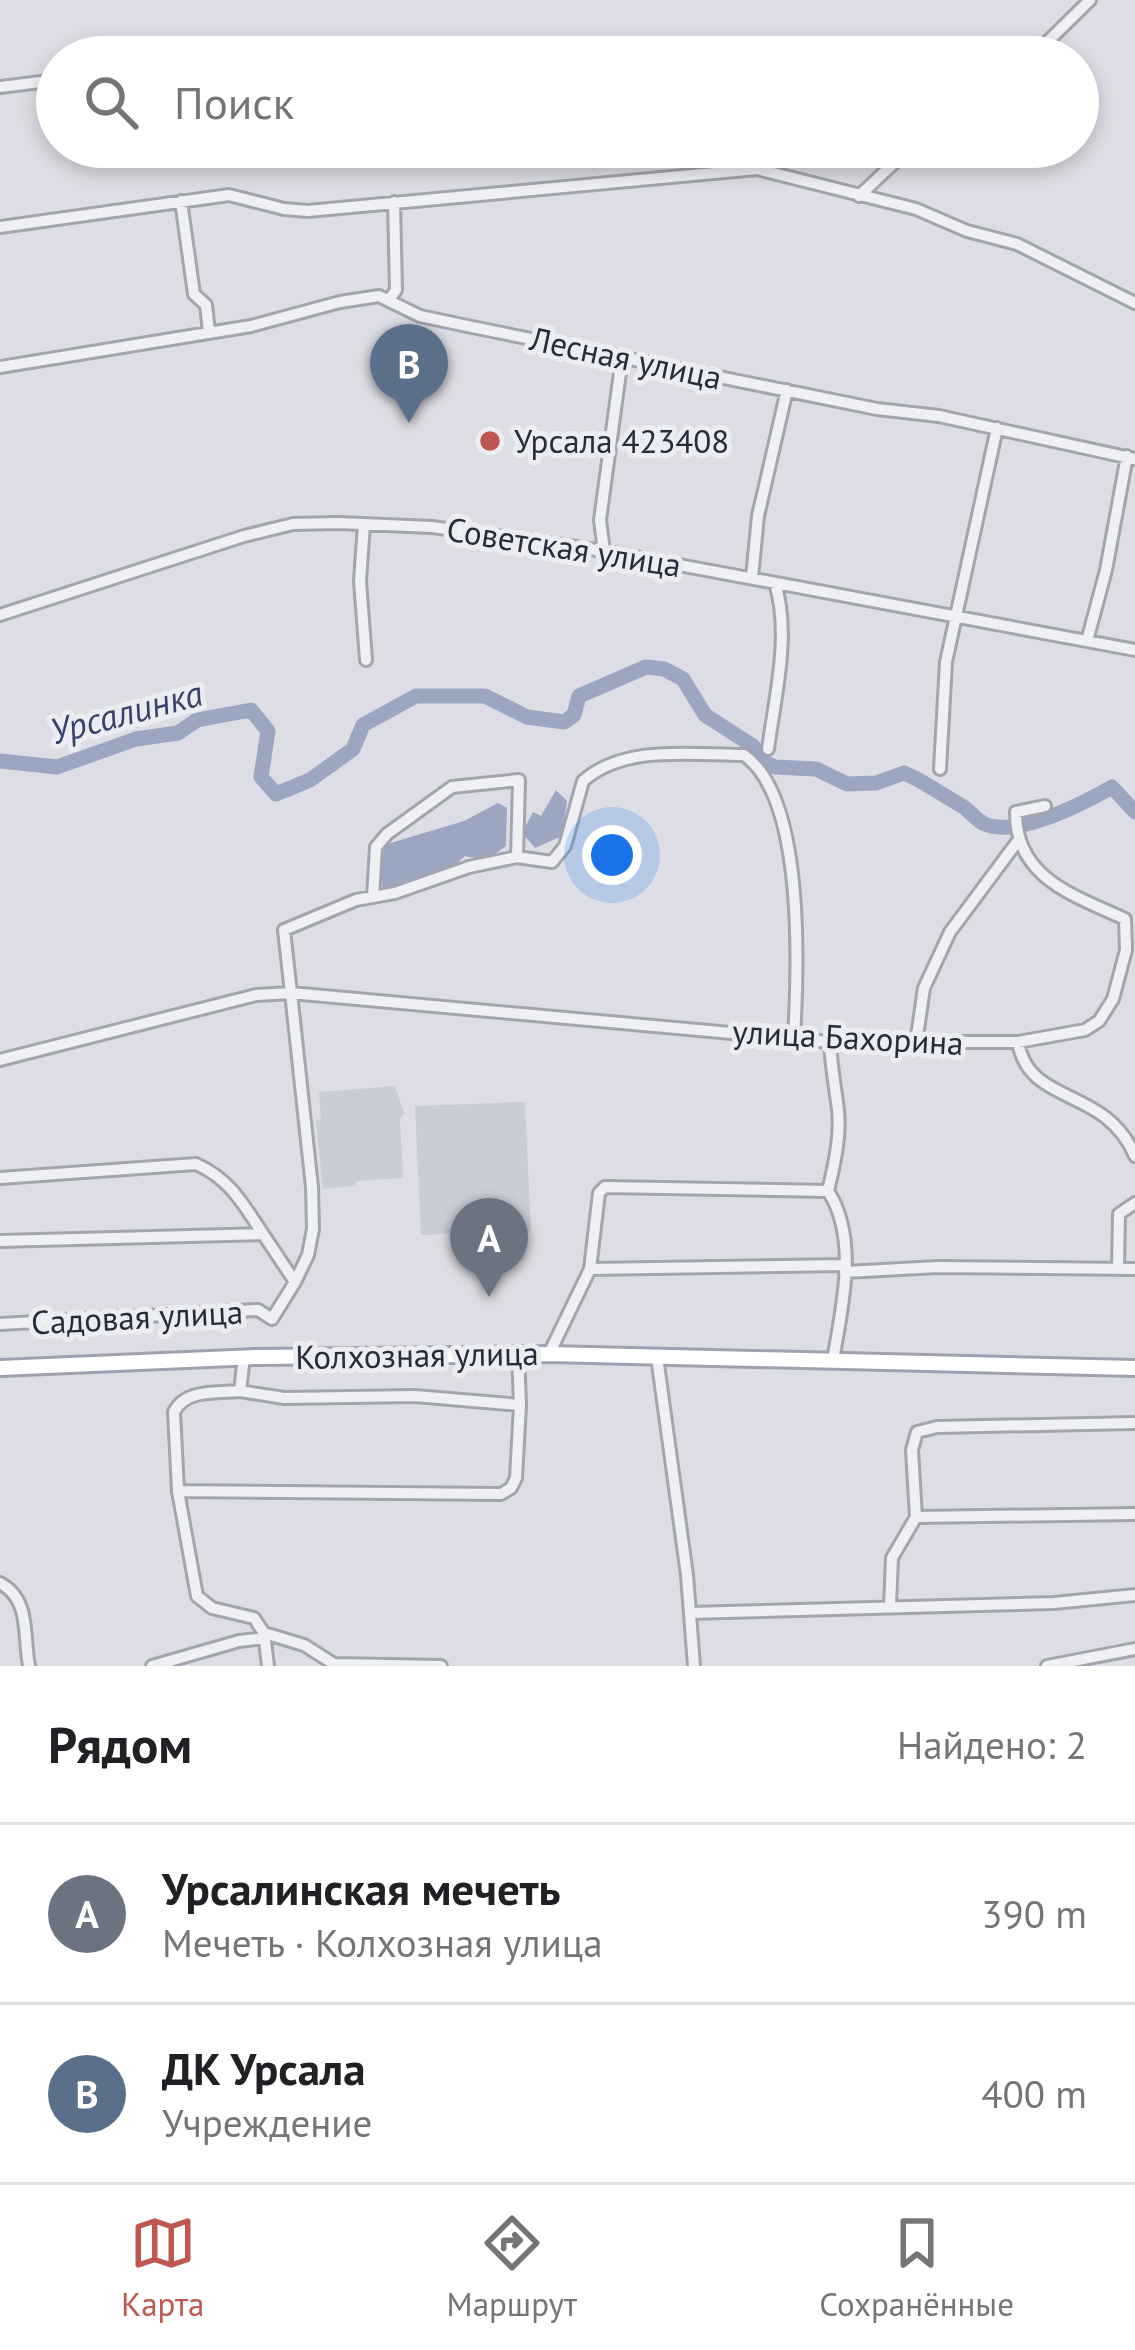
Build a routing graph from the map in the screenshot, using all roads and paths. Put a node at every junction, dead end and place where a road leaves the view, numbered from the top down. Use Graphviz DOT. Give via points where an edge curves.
graph roads {
  1 [pos="1090,0"];
  2 [pos="1054,36"];
  3 [pos="36,83"];
  4 [pos="0,87"];
  5 [pos="888,168"];
  6 [pos="757,169"];
  7 [pos="859,196"];
  8 [pos="181,200"];
  9 [pos="394,202"];
  10 [pos="0,227"];
  11 [pos="389,300"];
  12 [pos="1135,304"];
  13 [pos="209,332"];
  14 [pos="622,358"];
  15 [pos="0,367"];
  16 [pos="787,390"];
  17 [pos="997,428"];
  18 [pos="1131,458"];
  19 [pos="364,524"];
  20 [pos="604,551"];
  21 [pos="752,578"];
  22 [pos="775,583"];
  23 [pos="0,615"];
  24 [pos="956,616"];
  25 [pos="1087,641"];
  26 [pos="1135,650"];
  27 [pos="366,660"];
  28 [pos="768,748"];
  29 [pos="940,769"];
  30 [pos="1045,806"];
  31 [pos="1017,842"];
  32 [pos="517,856"];
  33 [pos="374,897"];
  34 [pos="1130,916"];
  35 [pos="291,994"];
  36 [pos="794,1037"];
  37 [pos="830,1042"];
  38 [pos="1018,1042"];
  39 [pos="916,1043"];
  40 [pos="0,1060"];
  41 [pos="1135,1156"];
  42 [pos="0,1178"];
  43 [pos="828,1191"];
  44 [pos="1135,1203"];
  45 [pos="263,1234"];
  46 [pos="0,1241"];
  47 [pos="590,1269"];
  48 [pos="845,1269"];
  49 [pos="1118,1269"];
  50 [pos="1135,1269"];
  51 [pos="295,1282"];
  52 [pos="0,1324"];
  53 [pos="518,1354"];
  54 [pos="549,1354"];
  55 [pos="244,1357"];
  56 [pos="658,1357"];
  57 [pos="833,1360"];
  58 [pos="0,1368"];
  59 [pos="1135,1369"];
  60 [pos="240,1391"];
  61 [pos="520,1406"];
  62 [pos="1135,1424"];
  63 [pos="178,1491"];
  64 [pos="1135,1514"];
  65 [pos="916,1517"];
  66 [pos="0,1583"];
  67 [pos="1135,1595"];
  68 [pos="890,1606"];
  69 [pos="690,1613"];
  70 [pos="264,1635"];
  71 [pos="1130,1650"];
  72 [pos="336,1665"];
  73 [pos="28,1666"];
  74 [pos="152,1666"];
  75 [pos="268,1666"];
  76 [pos="440,1666"];
  77 [pos="694,1666"];
  78 [pos="1047,1666"];
  79 [pos="1130,1666"];
  1 -- 2 [label="street"];
  3 -- 4 [label="street"];
  5 -- 7 [label="street"];
  6 -- 7 [label="street"];
  6 -- 9 [label="street"];
  7 -- 12 [label="street" via="1017,244"];
  8 -- 9 [label="street" via="229,195 308,211"];
  8 -- 10 [label="street"];
  8 -- 13 [label="street" via="194,294 206,305"];
  9 -- 11 [label="street" via="396,290"];
  11 -- 13 [label="street, Лесная улица" via="340,302"];
  11 -- 14 [label="street, Лесная улица" via="420,316"];
  13 -- 15 [label="street, Лесная улица"];
  14 -- 16 [label="street, Лесная улица"];
  14 -- 20 [label="street" via="600,520"];
  16 -- 17 [label="street, Лесная улица"];
  16 -- 21 [label="street"];
  17 -- 18 [label="street, Лесная улица"];
  17 -- 24 [label="street"];
  18 -- 25 [label="street"];
  19 -- 20 [label="street, Советская улица"];
  19 -- 23 [label="street, Советская улица" via="293,524 244,536"];
  19 -- 27 [label="street"];
  20 -- 21 [label="street, Советская улица"];
  21 -- 22 [label="street, Советская улица"];
  22 -- 24 [label="street, Советская улица"];
  22 -- 28 [label="street" via="781,634"];
  24 -- 25 [label="street, Советская улица"];
  24 -- 29 [label="street"];
  25 -- 26 [label="street, Советская улица"];
  30 -- 31 [label="street" via="1016,812"];
  31 -- 34 [label="street, улица Бахорина" via="1060,889"];
  31 -- 39 [label="street" via="950,932 919,1003"];
  32 -- 33 [label="street"];
  32 -- 33 [label="street" via="519,780 452,787 381,840"];
  32 -- 36 [label="street" via="552,862 560,854 583,781 598,770 642,755 744,755 773,790 782,823 797,927"];
  33 -- 35 [label="street" via="284,930"];
  34 -- 38 [label="street, улица Бахорина" via="1113,999 1099,1022"];
  35 -- 36 [label="street, улица Бахорина"];
  35 -- 40 [label="street, улица Бахорина" via="256,995"];
  35 -- 51 [label="street" via="313,1208 308,1255"];
  36 -- 37 [label="street, улица Бахорина"];
  37 -- 39 [label="street, улица Бахорина"];
  37 -- 43 [label="street" via="838,1151"];
  38 -- 39 [label="street, улица Бахорина"];
  38 -- 41 [label="street" via="1032,1076 1106,1114"];
  42 -- 45 [label="street" via="196,1164 234,1190"];
  43 -- 47 [label="street" via="605,1187"];
  43 -- 48 [label="street" via="844,1222"];
  44 -- 49 [label="street" via="1119,1214"];
  45 -- 46 [label="street"];
  45 -- 51 [label="street"];
  47 -- 48 [label="street"];
  47 -- 54 [label="street"];
  48 -- 49 [label="street"];
  48 -- 57 [label="street"];
  49 -- 50 [label="street"];
  51 -- 52 [label="street, Садовая улица" via="272,1318 258,1310"];
  53 -- 54 [label="main road, Колхозная улица"];
  53 -- 55 [label="main road, Колхозная улица"];
  53 -- 61 [label="street"];
  54 -- 56 [label="main road, Колхозная улица"];
  55 -- 58 [label="main road, Колхозная улица"];
  55 -- 60 [label="street"];
  56 -- 57 [label="main road, Колхозная улица"];
  56 -- 69 [label="street"];
  57 -- 59 [label="main road, Колхозная улица"];
  60 -- 61 [label="street"];
  60 -- 63 [label="street" via="179,1401"];
  61 -- 63 [label="street" via="516,1478 501,1494"];
  62 -- 65 [label="street" via="917,1432"];
  63 -- 70 [label="street" via="197,1596 212,1609 254,1618"];
  64 -- 65 [label="street"];
  65 -- 68 [label="street" via="892,1558"];
  66 -- 73 [label="street" via="23,1609"];
  67 -- 68 [label="street"];
  68 -- 69 [label="street"];
  69 -- 77 [label="street"];
  70 -- 72 [label="street" via="304,1645"];
  70 -- 74 [label="street"];
  70 -- 75 [label="street"];
  71 -- 78 [label="street"];
  71 -- 79 [label="street"];
  72 -- 76 [label="street"];
}
